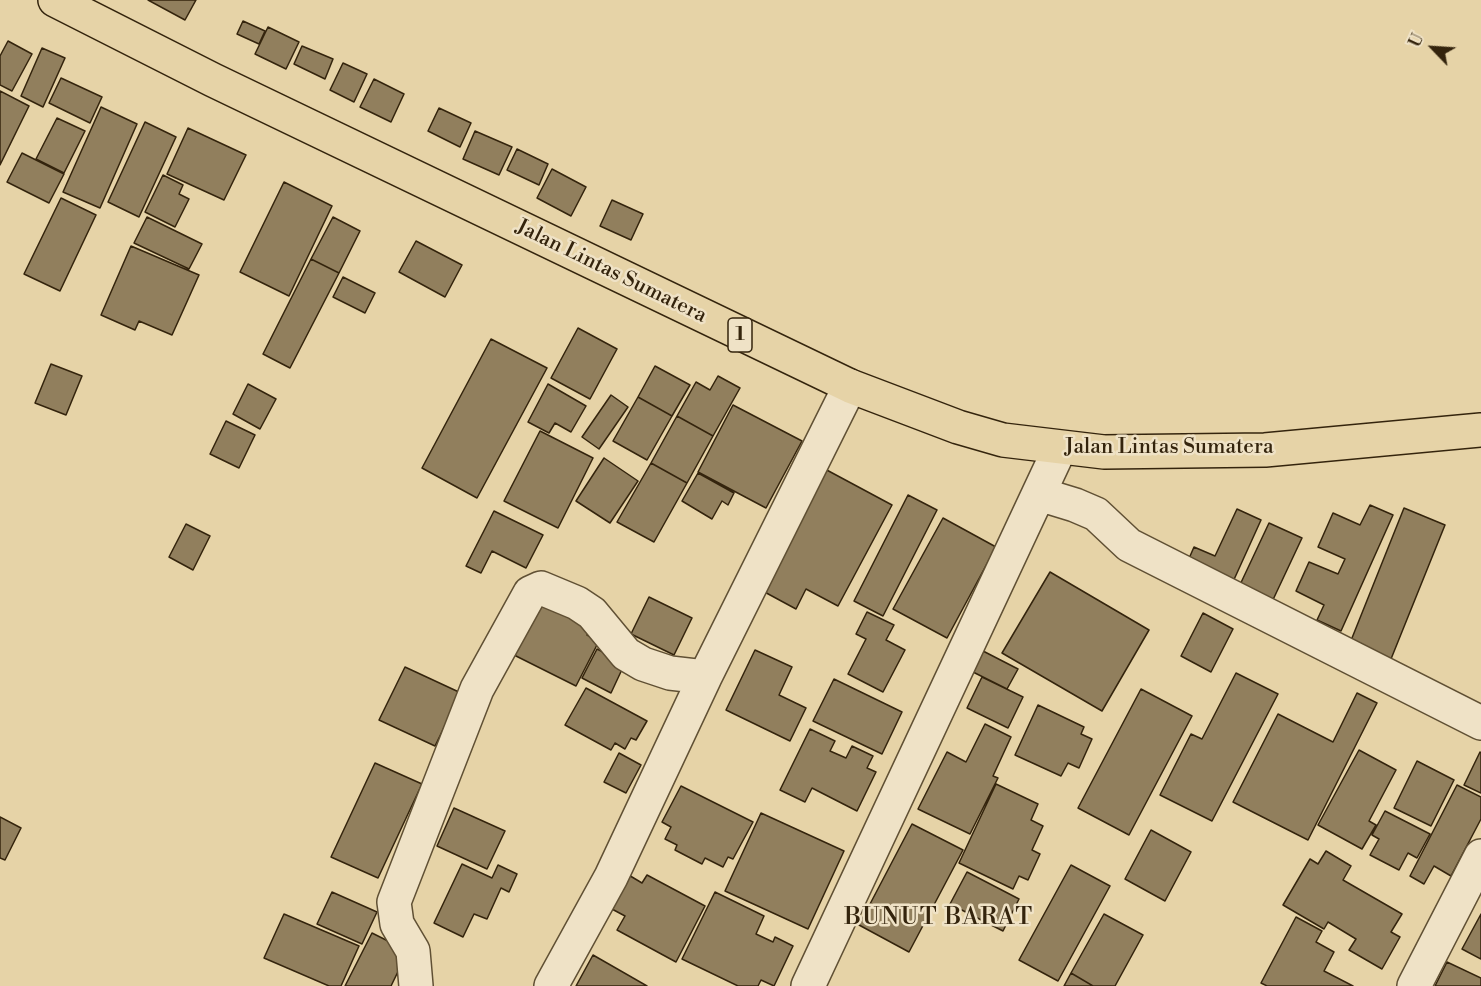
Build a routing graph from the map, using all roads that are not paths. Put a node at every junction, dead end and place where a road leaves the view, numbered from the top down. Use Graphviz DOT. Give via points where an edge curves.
graph roads {
  1 [pos="55,0"];
  2 [pos="850,386"];
  3 [pos="1481,430"];
  4 [pos="1060,448"];
  5 [pos="1039,494"];
  6 [pos="705,677"];
  7 [pos="1481,723"];
  8 [pos="1481,856"];
  9 [pos="416,986"];
  10 [pos="551,986"];
  11 [pos="808,986"];
  12 [pos="1414,986"];
  1 -- 2 [label="highway, Jalan Lintas Sumatera / 1"];
  2 -- 4 [label="highway, Jalan Lintas Sumatera / 1" via="958,427 1003,440"];
  2 -- 6 [label="street"];
  3 -- 4 [label="highway, Jalan Lintas Sumatera / 1" via="1265,450 1104,452"];
  4 -- 5 [label="street"];
  5 -- 7 [label="street" via="1096,514 1129,545"];
  5 -- 11 [label="street"];
  6 -- 9 [label="street" via="670,673 643,664 626,654 592,613 577,603 541,588 530,592 477,689 394,903 397,924 413,951"];
  6 -- 10 [label="street" via="611,877"];
  8 -- 12 [label="street"];
}
